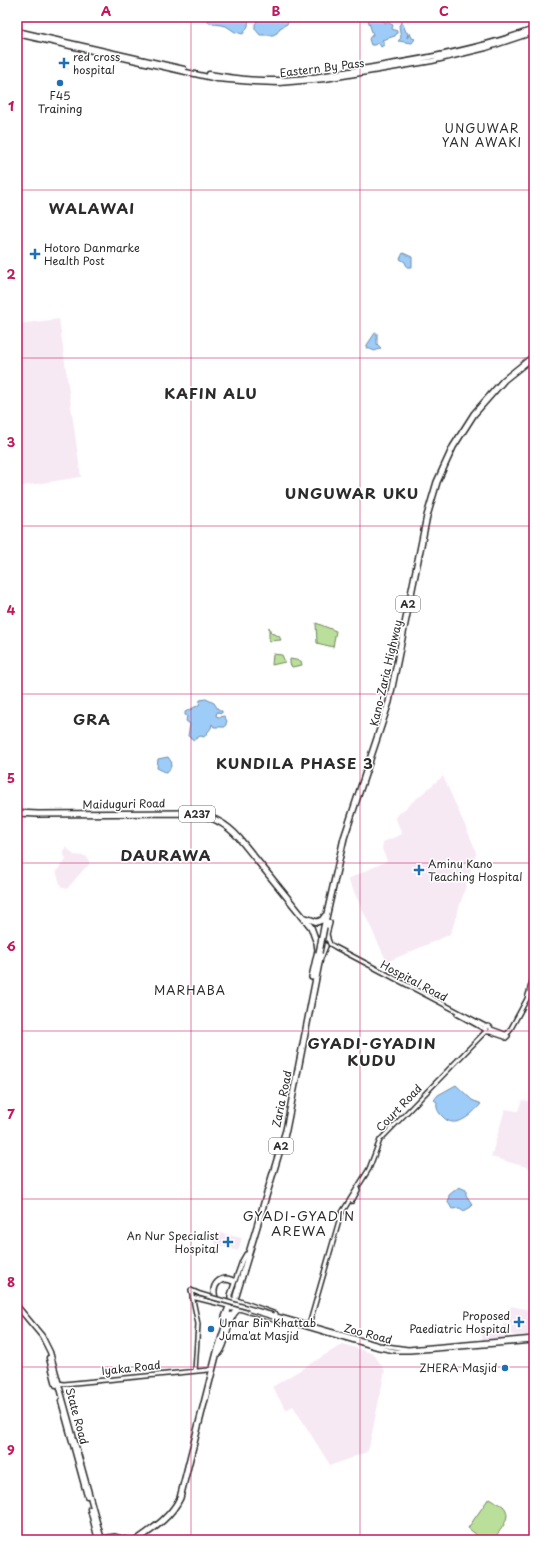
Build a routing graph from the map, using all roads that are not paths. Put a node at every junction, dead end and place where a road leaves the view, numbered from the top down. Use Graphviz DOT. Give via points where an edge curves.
graph roads {
  1 [pos="534,28"];
  2 [pos="17,32"];
  3 [pos="534,32"];
  4 [pos="534,358"];
  5 [pos="17,812"];
  6 [pos="274,880"];
  7 [pos="336,880"];
  8 [pos="283,892"];
  9 [pos="325,916"];
  10 [pos="306,918"];
  11 [pos="320,935"];
  12 [pos="328,938"];
  13 [pos="317,942"];
  14 [pos="325,946"];
  15 [pos="335,948"];
  16 [pos="534,974"];
  17 [pos="534,981"];
  18 [pos="311,994"];
  19 [pos="488,1030"];
  20 [pos="506,1035"];
  21 [pos="246,1256"];
  22 [pos="235,1284"];
  23 [pos="192,1295"];
  24 [pos="200,1295"];
  25 [pos="215,1298"];
  26 [pos="236,1298"];
  27 [pos="230,1300"];
  28 [pos="17,1306"];
  29 [pos="237,1309"];
  30 [pos="17,1310"];
  31 [pos="229,1311"];
  32 [pos="273,1316"];
  33 [pos="279,1316"];
  34 [pos="286,1321"];
  35 [pos="309,1325"];
  36 [pos="534,1340"];
  37 [pos="218,1352"];
  38 [pos="195,1371"];
  39 [pos="211,1372"];
  40 [pos="59,1385"];
  41 [pos="93,1512"];
  42 [pos="101,1540"];
  43 [pos="110,1540"];
  44 [pos="120,1540"];
  45 [pos="126,1540"];
  46 [pos="137,1540"];
  47 [pos="141,1540"];
  1 -- 2 [label="main road, Eastern By Pass" via="479,46 431,57 327,75 264,80 208,74"];
  2 -- 3 [label="main road, Eastern By Pass" via="217,79 279,83 432,61 486,48"];
  4 -- 7 [label="highway, Kano-Zaria Highway / A2" via="480,409 458,441 440,480 429,518 394,691 348,834"];
  5 -- 6 [label="highway, Maiduguri Road / A237" via="201,814 217,820 234,832"];
  5 -- 10 [label="highway, Maiduguri Road / A237" via="190,811 211,815 228,824 240,835"];
  6 -- 8 [label="highway, Maiduguri Road / A237"];
  6 -- 8 [label="highway" via="275,889"];
  7 -- 9 [label="highway, Kano-Zaria Highway / A2" via="331,889"];
  7 -- 12 [label="highway, Kano-Zaria Highway / A2" via="338,884 327,932"];
  7 -- 18 [label="highway, A2, bridge"];
  8 -- 13 [label="highway, Maiduguri Road / A237" via="311,927"];
  9 -- 10 [label="highway" via="317,922"];
  9 -- 11 [label="highway, Kano-Zaria Highway / A2"];
  10 -- 11 [label="highway, Maiduguri Road / A237"];
  11 -- 12 [label="highway"];
  11 -- 13 [label="highway"];
  12 -- 14 [label="highway"];
  12 -- 15 [label="main road"];
  13 -- 14 [label="highway" via="319,946"];
  13 -- 18 [label="highway, Zaria Road / A2" via="318,950 309,990"];
  14 -- 15 [label="main road"];
  14 -- 18 [label="highway, Zaria Road / A2"];
  15 -- 19 [label="main road, Hospital Road"];
  16 -- 20 [label="main road" via="523,1006"];
  17 -- 20 [label="main road" via="528,1000"];
  18 -- 21 [label="highway, Zaria Road / A2" via="286,1130"];
  19 -- 20 [label="main road, Hospital Road"];
  19 -- 35 [label="main road, Court Road" via="381,1143 369,1173 343,1215"];
  21 -- 22 [label="highway, Zaria Road / A2"];
  21 -- 26 [label="highway, Zaria Road / A2"];
  21 -- 27 [label="main road" via="231,1291"];
  22 -- 25 [label="highway" via="226,1278 221,1279 214,1286"];
  22 -- 26 [label="highway, Zaria Road / A2"];
  23 -- 24 [label="main road"];
  23 -- 24 [label="main road" via="191,1290"];
  23 -- 31 [label="main road"];
  23 -- 38 [label="main road" via="198,1324"];
  24 -- 25 [label="main road, bridge"];
  24 -- 32 [label="main road, bridge"];
  25 -- 32 [label="main road, bridge"];
  26 -- 27 [label="main road"];
  26 -- 29 [label="main road, A2"];
  26 -- 33 [label="main road"];
  27 -- 31 [label="main road"];
  28 -- 40 [label="main road, State Road" via="44,1340"];
  29 -- 31 [label="highway"];
  29 -- 34 [label="main road"];
  30 -- 40 [label="main road, State Road" via="44,1344"];
  31 -- 37 [label="highway"];
  32 -- 33 [label="main road, Zoo Road"];
  32 -- 34 [label="main road, Zoo Road"];
  33 -- 35 [label="main road, Zoo Road"];
  34 -- 36 [label="main road, Zoo Road" via="397,1351"];
  35 -- 36 [label="main road, Zoo Road" via="379,1345 408,1349"];
  37 -- 39 [label="highway"];
  37 -- 47 [label="highway" via="181,1501 168,1518"];
  38 -- 39 [label="main road, Iyaka Road"];
  38 -- 40 [label="main road, Iyaka Road"];
  39 -- 46 [label="highway" via="180,1498 167,1517"];
  40 -- 41 [label="main road, State Road"];
  41 -- 42 [label="main road, State Road"];
  41 -- 42 [label="main road"];
  42 -- 45 [label="highway" via="115,1537"];
  43 -- 44 [label="highway"];
}
